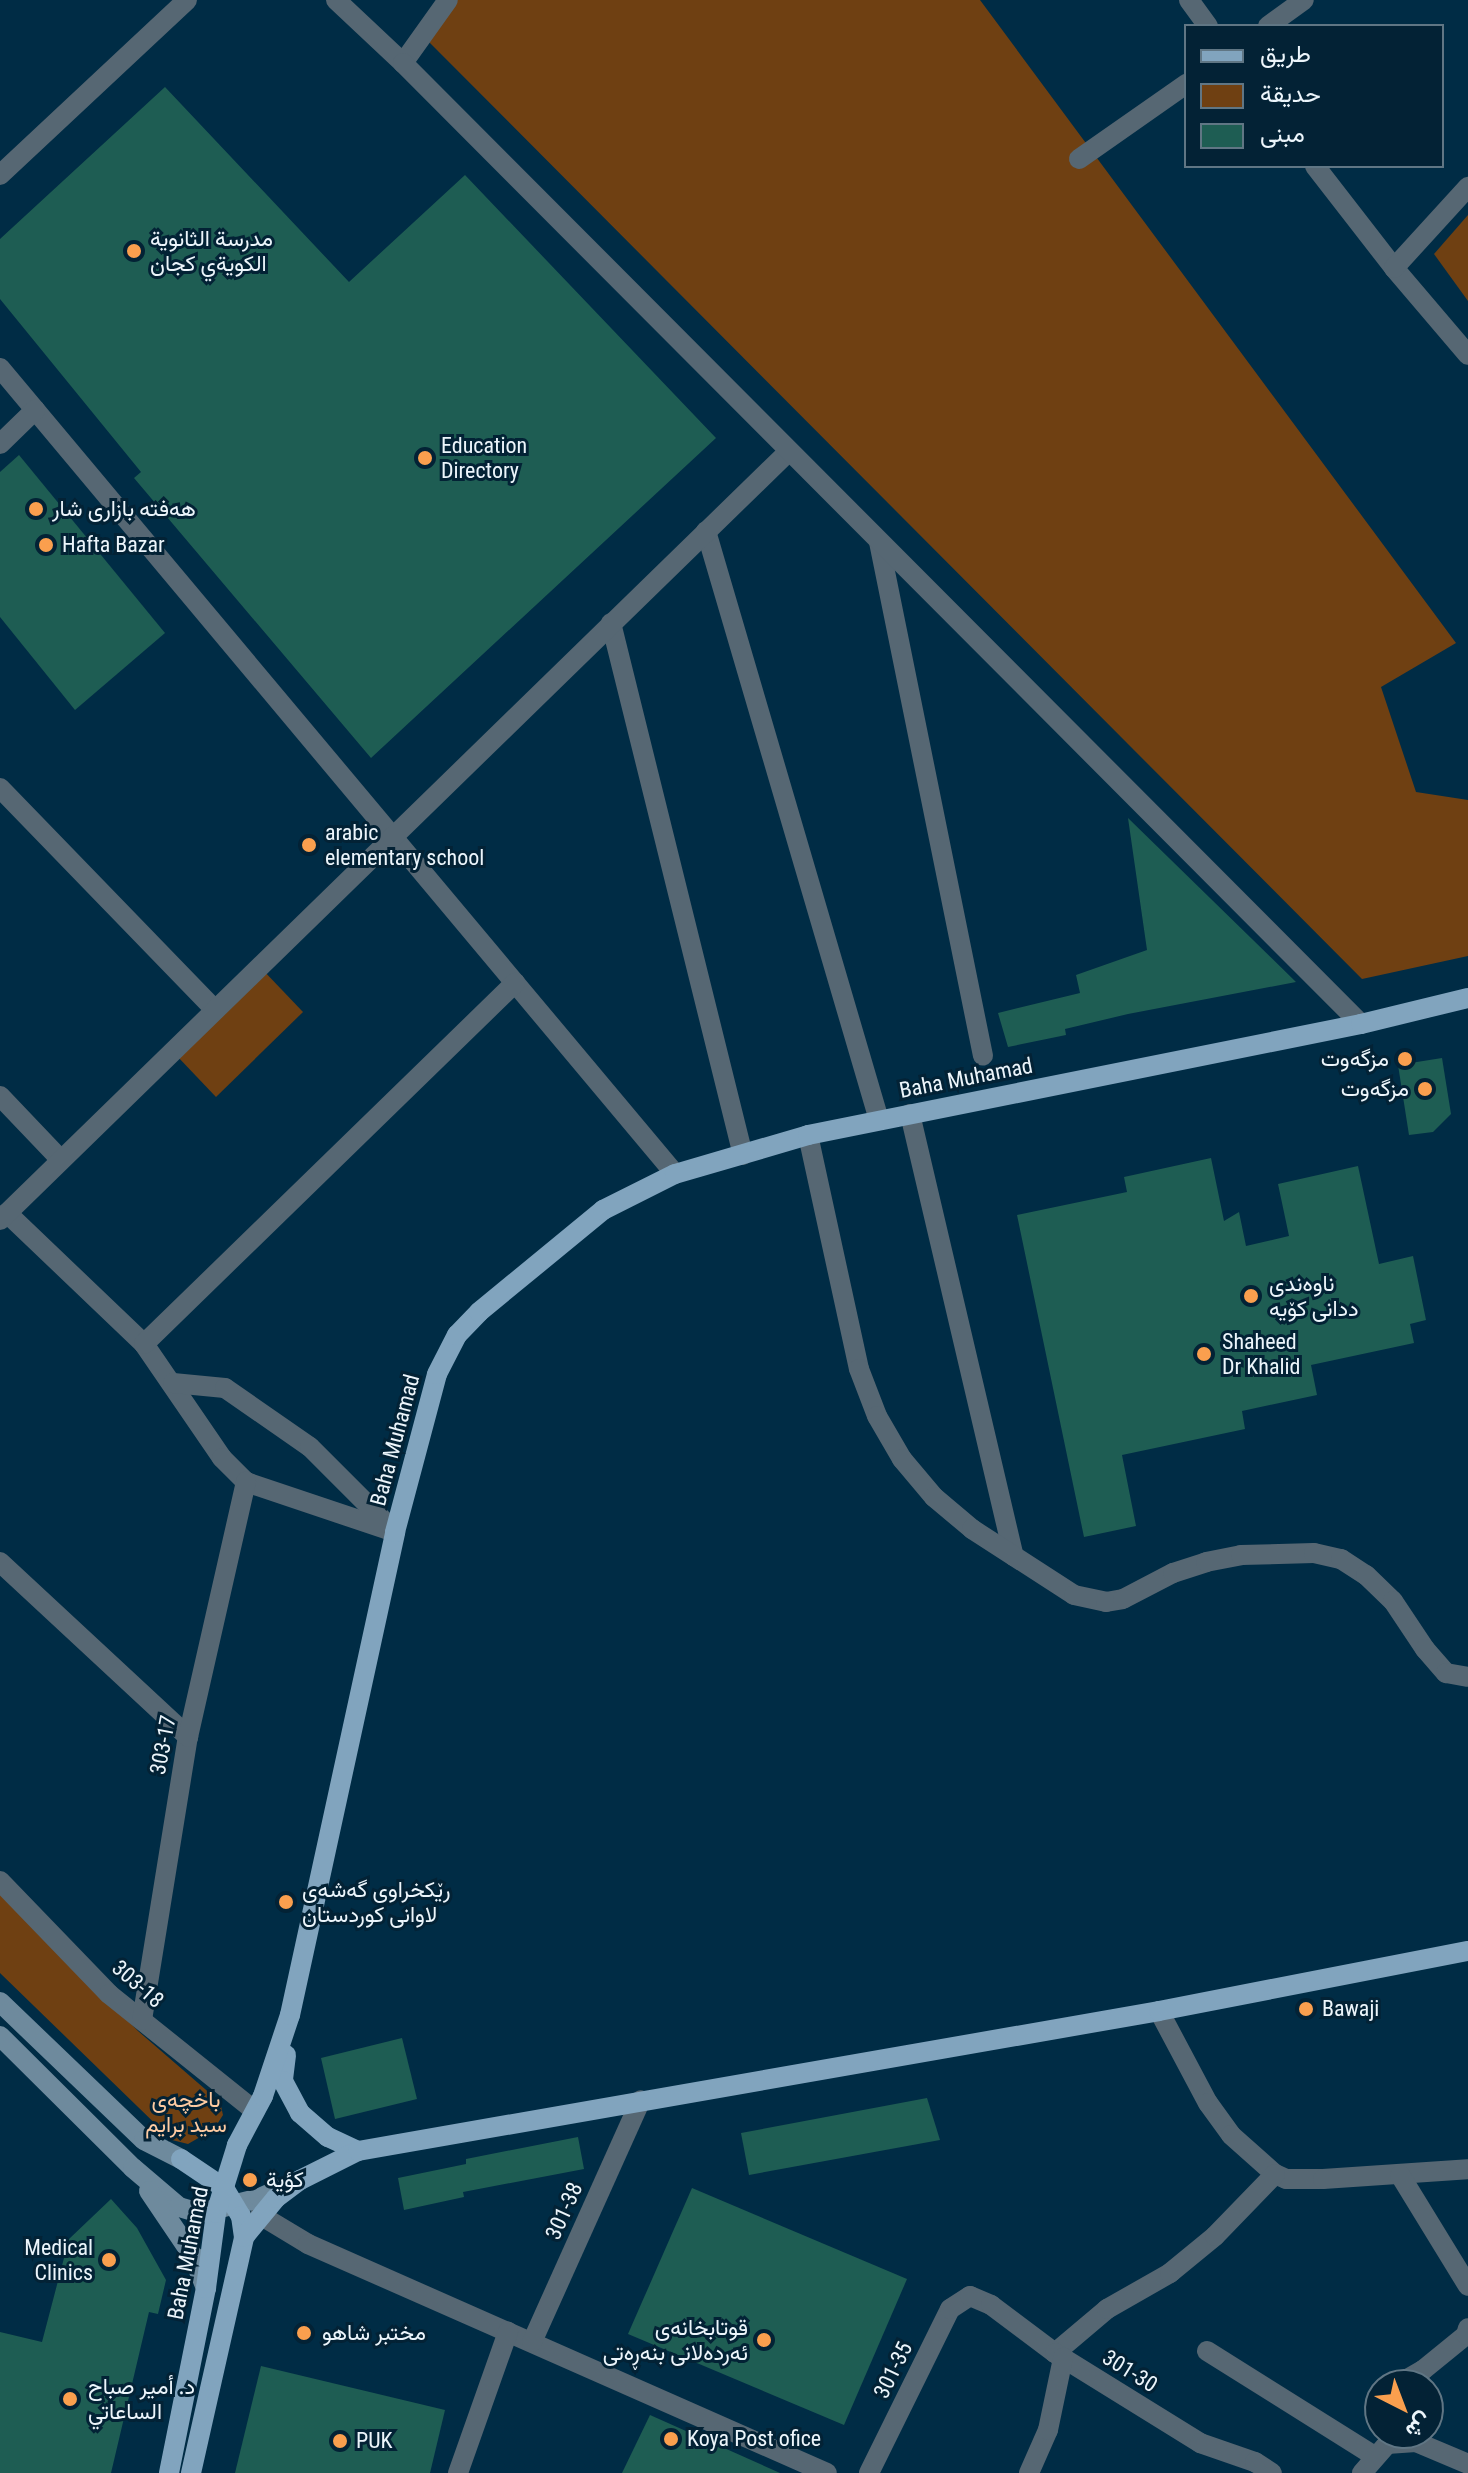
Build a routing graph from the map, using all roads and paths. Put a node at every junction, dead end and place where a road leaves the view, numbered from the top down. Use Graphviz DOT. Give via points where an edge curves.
graph roads {
  1 [pos="187,0"];
  2 [pos="336,0"];
  3 [pos="448,0"];
  4 [pos="1189,0"];
  5 [pos="1304,0"];
  6 [pos="1207,24"];
  7 [pos="1271,24"];
  8 [pos="403,63"];
  9 [pos="1184,85"];
  10 [pos="1079,159"];
  11 [pos="1317,168"];
  12 [pos="0,175"];
  13 [pos="1468,187"];
  14 [pos="1394,268"];
  15 [pos="1468,355"];
  16 [pos="0,368"];
  17 [pos="35,410"];
  18 [pos="0,444"];
  19 [pos="788,452"];
  20 [pos="706,531"];
  21 [pos="879,542"];
  22 [pos="611,623"];
  23 [pos="0,788"];
  24 [pos="394,837"];
  25 [pos="515,983"];
  26 [pos="1468,998"];
  27 [pos="215,1010"];
  28 [pos="1361,1024"];
  29 [pos="983,1056"];
  30 [pos="0,1096"];
  31 [pos="910,1114"];
  32 [pos="879,1120"];
  33 [pos="808,1135"];
  34 [pos="743,1155"];
  35 [pos="61,1160"];
  36 [pos="675,1174"];
  37 [pos="4,1216"];
  38 [pos="144,1344"];
  39 [pos="173,1383"];
  40 [pos="246,1482"];
  41 [pos="395,1532"];
  42 [pos="1014,1556"];
  43 [pos="0,1562"];
  44 [pos="1468,1677"];
  45 [pos="188,1737"];
  46 [pos="0,1881"];
  47 [pos="1468,1951"];
  48 [pos="0,2002"];
  49 [pos="1159,2011"];
  50 [pos="290,2015"];
  51 [pos="142,2020"];
  52 [pos="0,2036"];
  53 [pos="641,2100"];
  54 [pos="255,2111"];
  55 [pos="237,2145"];
  56 [pos="358,2151"];
  57 [pos="181,2159"];
  58 [pos="133,2168"];
  59 [pos="1468,2169"];
  60 [pos="1275,2174"];
  61 [pos="1400,2175"];
  62 [pos="300,2180"];
  63 [pos="225,2200"];
  64 [pos="260,2215"];
  65 [pos="244,2237"];
  66 [pos="210,2256"];
  67 [pos="238,2260"];
  68 [pos="1468,2286"];
  69 [pos="206,2288"];
  70 [pos="970,2296"];
  71 [pos="1468,2328"];
  72 [pos="508,2332"];
  73 [pos="532,2342"];
  74 [pos="1207,2351"];
  75 [pos="1059,2356"];
  76 [pos="1422,2369"];
  77 [pos="1364,2435"];
  78 [pos="1380,2449"];
  79 [pos="1433,2449"];
  80 [pos="1468,2464"];
  81 [pos="169,2473"];
  82 [pos="191,2473"];
  83 [pos="458,2473"];
  84 [pos="827,2473"];
  85 [pos="869,2473"];
  86 [pos="1029,2473"];
  87 [pos="1272,2473"];
  88 [pos="1362,2473"];
  1 -- 12 [label="street"];
  2 -- 8 [label="street"];
  3 -- 8 [label="street"];
  4 -- 6 [label="street"];
  5 -- 7 [label="street"];
  8 -- 19 [label="street"];
  9 -- 10 [label="street"];
  11 -- 14 [label="street"];
  13 -- 14 [label="street"];
  14 -- 15 [label="street"];
  16 -- 17 [label="street"];
  17 -- 18 [label="street"];
  17 -- 24 [label="street"];
  19 -- 20 [label="street"];
  19 -- 21 [label="street"];
  20 -- 22 [label="street"];
  20 -- 32 [label="street"];
  21 -- 28 [label="street"];
  21 -- 29 [label="street"];
  22 -- 24 [label="street"];
  22 -- 34 [label="street"];
  23 -- 27 [label="street"];
  24 -- 25 [label="street"];
  24 -- 27 [label="street"];
  25 -- 36 [label="street"];
  25 -- 38 [label="street"];
  26 -- 28 [label="main road, Baha Muhamad"];
  27 -- 35 [label="street"];
  28 -- 31 [label="main road, Baha Muhamad"];
  30 -- 35 [label="street"];
  31 -- 32 [label="main road, Baha Muhamad"];
  31 -- 42 [label="street"];
  32 -- 33 [label="main road, Baha Muhamad"];
  33 -- 34 [label="main road, Baha Muhamad"];
  33 -- 42 [label="street" via="859,1369 877,1416 902,1459 934,1497"];
  34 -- 36 [label="main road, Baha Muhamad"];
  35 -- 37 [label="street"];
  36 -- 41 [label="main road, Baha Muhamad" via="603,1210 457,1335 437,1374"];
  37 -- 38 [label="street"];
  38 -- 39 [label="street"];
  39 -- 40 [label="street" via="222,1458"];
  39 -- 41 [label="street" via="225,1388 310,1447"];
  40 -- 41 [label="street"];
  40 -- 45 [label="street, 303-17"];
  41 -- 50 [label="main road, Baha Muhamad"];
  42 -- 44 [label="street" via="1074,1595 1106,1602 1195,1566 1241,1555 1314,1553 1341,1559 1393,1601 1446,1673"];
  43 -- 45 [label="street"];
  45 -- 51 [label="street, 303-17"];
  46 -- 51 [label="street, 303-18" via="109,1994"];
  47 -- 49 [label="main road"];
  48 -- 57 [label="main road" via="144,2140"];
  49 -- 53 [label="main road"];
  49 -- 60 [label="street" via="1208,2103 1231,2135"];
  50 -- 54 [label="main road, Baha Muhamad"];
  50 -- 56 [label="main road" via="283,2081 300,2113 328,2137"];
  51 -- 54 [label="street, 303-18"];
  52 -- 58 [label="main road"];
  53 -- 56 [label="main road"];
  53 -- 73 [label="street, 301-38"];
  54 -- 55 [label="main road, Baha Muhamad"];
  55 -- 57 [label="main road" via="220,2160"];
  55 -- 63 [label="main road, Baha Muhamad"];
  56 -- 62 [label="main road"];
  57 -- 63 [label="main road"];
  58 -- 63 [label="main road" via="179,2207 200,2213"];
  58 -- 69 [label="main road" via="193,2256"];
  59 -- 61 [label="street"];
  60 -- 61 [label="street" via="1286,2179"];
  60 -- 75 [label="street" via="1215,2236 1170,2273 1107,2309"];
  61 -- 68 [label="street"];
  62 -- 63 [label="main road"];
  62 -- 64 [label="main road"];
  63 -- 65 [label="main road" via="241,2216"];
  63 -- 66 [label="main road, Baha Muhamad"];
  64 -- 65 [label="main road"];
  64 -- 72 [label="street" via="308,2244"];
  65 -- 67 [label="main road"];
  66 -- 67 [label="main road" via="222,2247 232,2248"];
  66 -- 69 [label="main road, Baha Muhamad"];
  67 -- 82 [label="main road"];
  69 -- 81 [label="main road, Baha Muhamad"];
  70 -- 75 [label="street, 301-30" via="991,2305"];
  70 -- 85 [label="street, 301-35" via="950,2309"];
  71 -- 76 [label="street"];
  72 -- 73 [label="street"];
  72 -- 83 [label="street"];
  73 -- 84 [label="street"];
  74 -- 77 [label="street"];
  75 -- 86 [label="street" via="1048,2430"];
  75 -- 87 [label="street, 301-30" via="1200,2443"];
  78 -- 88 [label="street"];
  79 -- 80 [label="street"];
}
